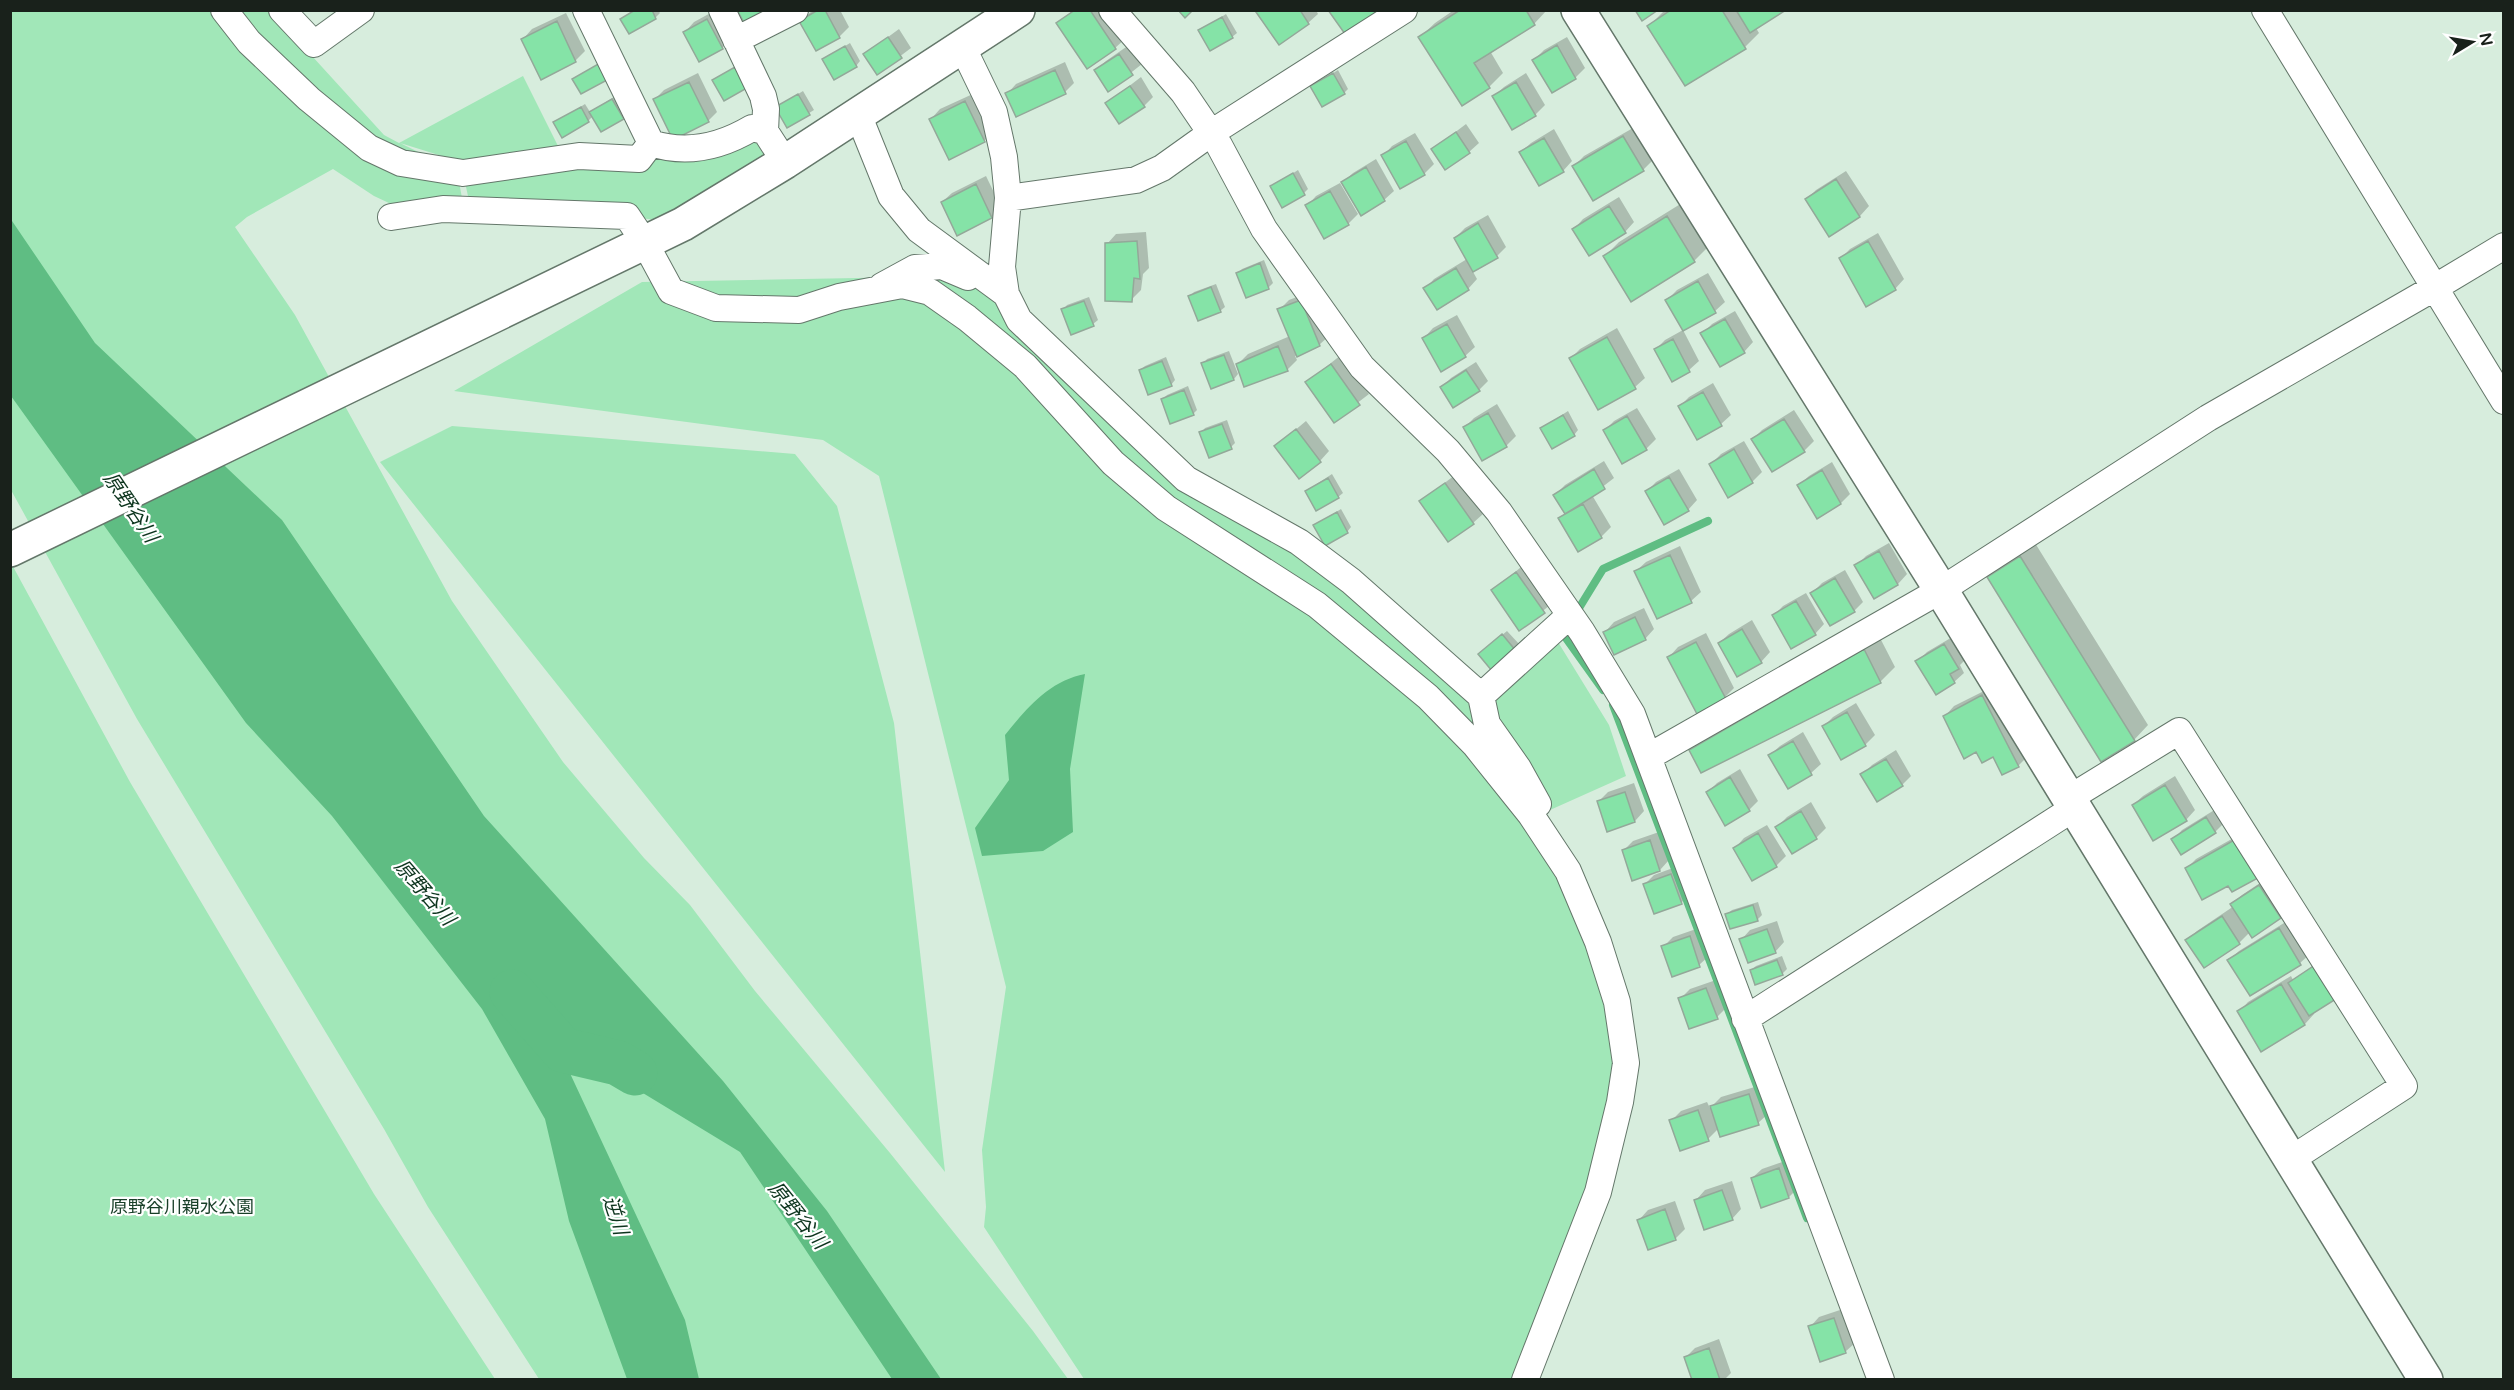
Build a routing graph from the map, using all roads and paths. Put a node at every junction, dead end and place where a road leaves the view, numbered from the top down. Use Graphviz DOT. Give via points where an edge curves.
graph roads {
  1 [pos="224,10"];
  2 [pos="282,10"];
  3 [pos="361,10"];
  4 [pos="586,10"];
  5 [pos="722,10"];
  6 [pos="795,10"];
  7 [pos="1018,10"];
  8 [pos="1112,10"];
  9 [pos="1404,10"];
  10 [pos="1578,10"];
  11 [pos="2265,10"];
  12 [pos="736,40"];
  13 [pos="962,46"];
  14 [pos="858,114"];
  15 [pos="765,131"];
  16 [pos="1211,133"];
  17 [pos="651,143"];
  18 [pos="785,162"];
  19 [pos="464,173"];
  20 [pos="1008,198"];
  21 [pos="462,209"];
  22 [pos="391,217"];
  23 [pos="645,243"];
  24 [pos="2504,246"];
  25 [pos="2434,288"];
  26 [pos="874,290"];
  27 [pos="1006,294"];
  28 [pos="2504,401"];
  29 [pos="10,550"];
  30 [pos="1941,590"];
  31 [pos="1570,615"];
  32 [pos="1481,696"];
  33 [pos="1648,757"];
  34 [pos="2071,803"];
  35 [pos="1568,872"];
  36 [pos="1745,1018"];
  37 [pos="2290,1160"];
  38 [pos="1525,1380"];
  39 [pos="1881,1380"];
  40 [pos="2426,1380"];
  1 -- 19 [label="street" via="249,42 369,148 400,163"];
  2 -- 3 [label="street" via="314,44"];
  4 -- 17 [label="street"];
  5 -- 12 [label="street"];
  6 -- 12 [label="street"];
  7 -- 13 [label="street"];
  8 -- 16 [label="street" via="1183,92"];
  9 -- 16 [label="street"];
  10 -- 30 [label="street"];
  11 -- 25 [label="street"];
  12 -- 15 [label="street" via="763,96"];
  13 -- 14 [label="street"];
  13 -- 20 [label="street" via="994,112"];
  14 -- 18 [label="street"];
  14 -- 27 [label="street" via="891,196 919,230"];
  15 -- 17 [label="street" via="752,128 710,148 669,149"];
  15 -- 18 [label="street"];
  16 -- 20 [label="street" via="1162,168 1136,180"];
  16 -- 31 [label="street" via="1264,229 1362,367 1448,451 1499,512"];
  17 -- 19 [label="street" via="639,159 579,156"];
  18 -- 23 [label="street"];
  19 -- 21 [label="street"];
  20 -- 27 [label="street" via="1002,267"];
  21 -- 22 [label="street"];
  21 -- 23 [label="street" via="627,216"];
  23 -- 26 [label="street" via="671,291 716,308 799,310"];
  23 -- 29 [label="street"];
  24 -- 25 [label="street"];
  25 -- 28 [label="street"];
  25 -- 30 [label="street" via="2208,418"];
  26 -- 27 [label="street" via="915,268 942,266"];
  26 -- 35 [label="street" via="902,285 930,292 967,318 1025,366 1113,463 1166,508 1317,605 1428,696 1475,745 1531,815"];
  27 -- 32 [label="street" via="1019,320 1186,479 1299,542 1351,581"];
  30 -- 33 [label="street"];
  30 -- 34 [label="street"];
  31 -- 32 [label="street"];
  31 -- 33 [label="street" via="1632,714"];
  32 -- 35 [label="street" via="1487,724 1539,806"];
  33 -- 36 [label="street"];
  34 -- 36 [label="street"];
  34 -- 37 [label="street"];
  34 -- 37 [label="street" via="2179,731 2404,1086"];
  35 -- 38 [label="street" via="1598,942 1617,1002 1626,1063 1598,1192"];
  36 -- 39 [label="street"];
  37 -- 40 [label="street"];
}
